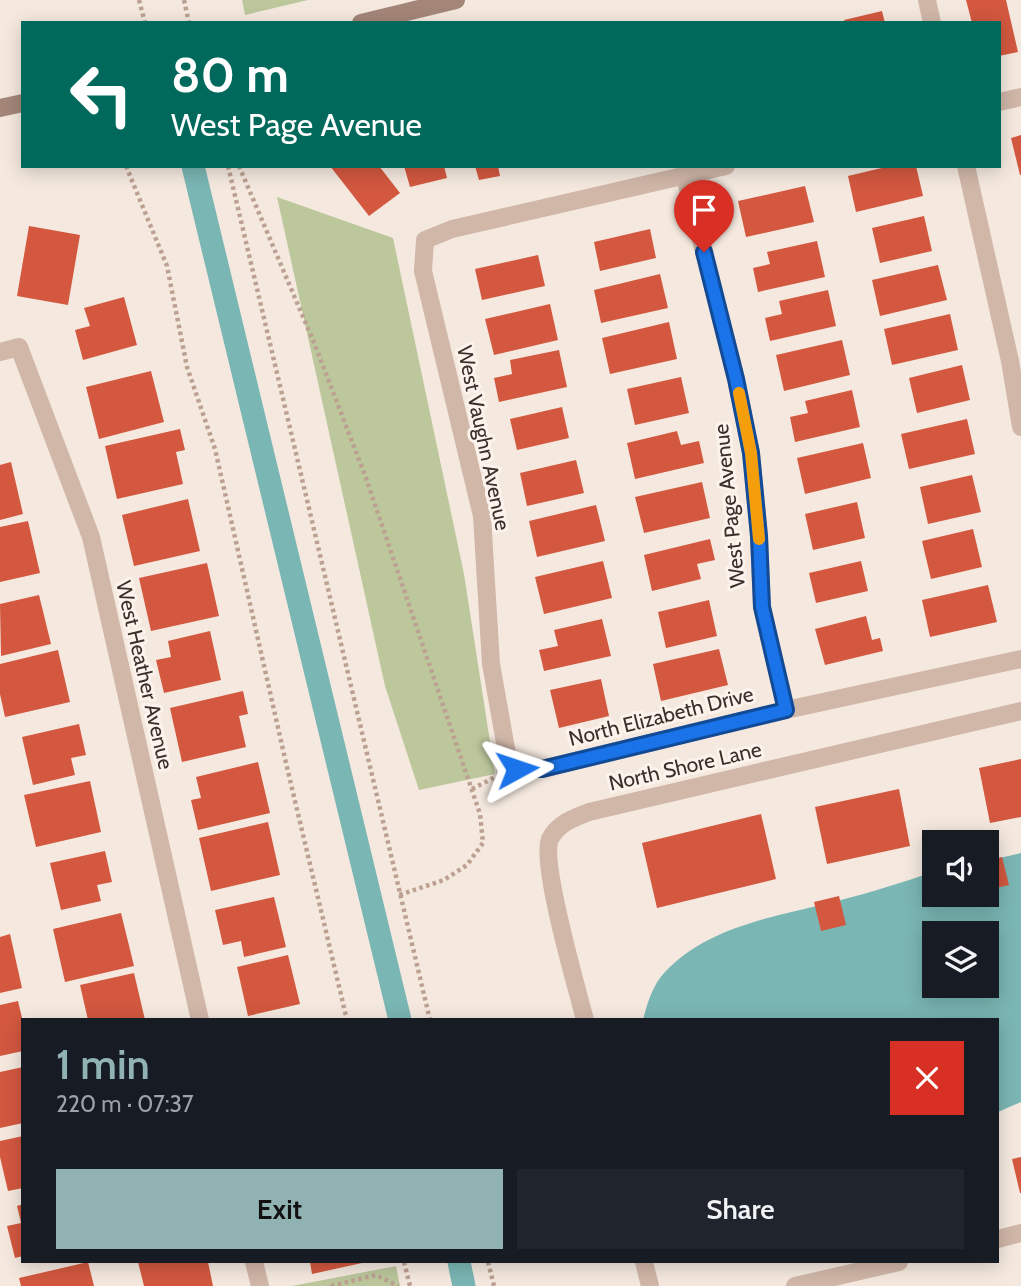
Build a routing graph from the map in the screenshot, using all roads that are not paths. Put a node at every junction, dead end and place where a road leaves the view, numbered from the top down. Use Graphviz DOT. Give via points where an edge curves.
graph roads {
  1 [pos="456,0"];
  2 [pos="927,0"];
  3 [pos="370,21"];
  4 [pos="932,21"];
  5 [pos="1021,97"];
  6 [pos="1001,102"];
  7 [pos="21,103"];
  8 [pos="0,108"];
  9 [pos="718,168"];
  10 [pos="967,168"];
  11 [pos="685,176"];
  12 [pos="0,352"];
  13 [pos="1016,361"];
  14 [pos="1021,427"];
  15 [pos="1021,659"];
  16 [pos="786,710"];
  17 [pos="1021,711"];
  18 [pos="517,769"];
  19 [pos="200,1018"];
  20 [pos="585,1018"];
  21 [pos="1021,1233"];
  22 [pos="999,1239"];
  23 [pos="254,1263"];
  24 [pos="644,1263"];
  25 [pos="895,1263"];
  26 [pos="260,1286"];
  27 [pos="650,1286"];
  28 [pos="795,1286"];
  1 -- 3 [label="main road"];
  2 -- 4 [label="street"];
  5 -- 6 [label="street"];
  7 -- 8 [label="main road"];
  9 -- 11 [label="street"];
  10 -- 13 [label="street"];
  11 -- 16 [label="street, West Page Avenue" via="751,453 762,607"];
  11 -- 18 [label="street, West Vaughn Avenue" via="452,229 425,240 423,271 482,516 491,664 507,754"];
  12 -- 19 [label="street, West Heather Avenue" via="19,347 91,537"];
  13 -- 14 [label="street"];
  15 -- 16 [label="street, North Elizabeth Drive"];
  16 -- 18 [label="street, North Elizabeth Drive" via="542,769"];
  17 -- 20 [label="street, North Shore Lane" via="569,819 550,840 548,871"];
  21 -- 22 [label="street"];
  23 -- 26 [label="street"];
  24 -- 27 [label="street"];
  25 -- 28 [label="street"];
}
